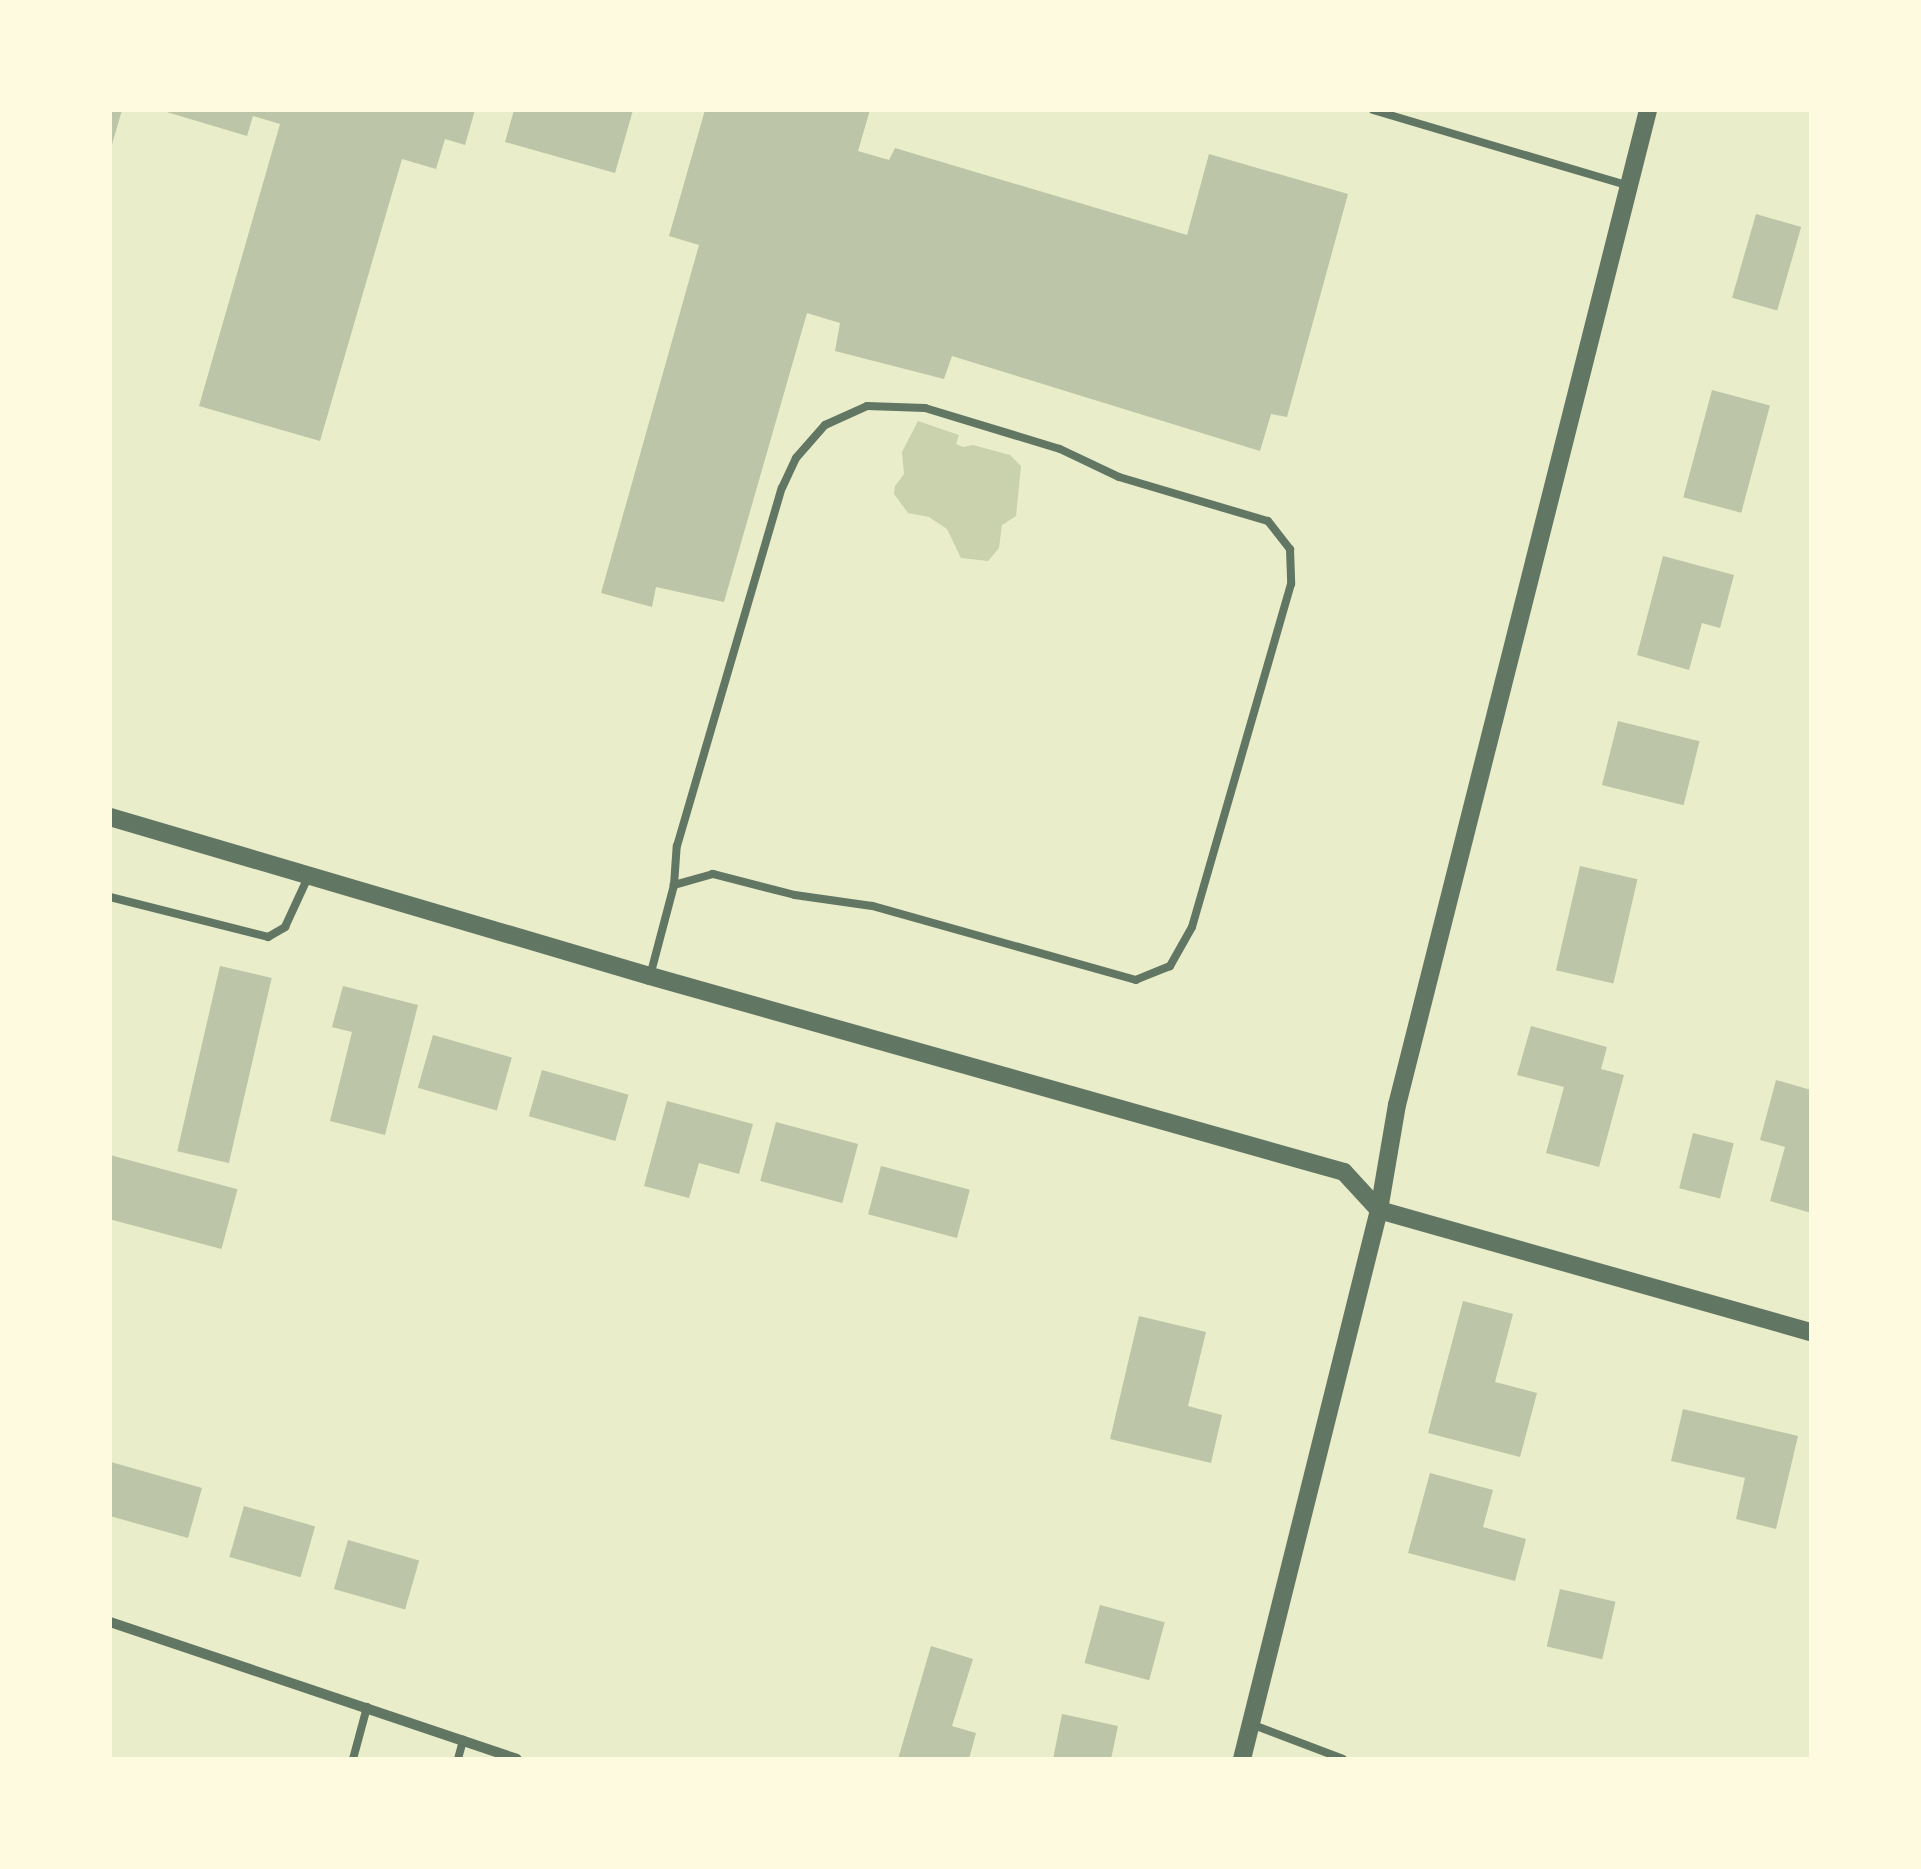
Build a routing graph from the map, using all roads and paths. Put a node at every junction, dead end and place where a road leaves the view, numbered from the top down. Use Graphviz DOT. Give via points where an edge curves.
graph roads {
  1 [pos="1373,110"];
  2 [pos="1648,110"];
  3 [pos="1628,186"];
  4 [pos="110,817"];
  5 [pos="310,874"];
  6 [pos="674,884"];
  7 [pos="110,897"];
  8 [pos="650,976"];
  9 [pos="1380,1210"];
  10 [pos="1811,1332"];
  11 [pos="110,1622"];
  12 [pos="367,1707"];
  13 [pos="1251,1724"];
  14 [pos="464,1740"];
  15 [pos="352,1759"];
  16 [pos="458,1759"];
  17 [pos="517,1759"];
  18 [pos="1242,1759"];
  19 [pos="1344,1759"];
  1 -- 3 [label="lane"];
  2 -- 3 [label="street"];
  3 -- 9 [label="street" via="1397,1105"];
  4 -- 5 [label="street"];
  5 -- 7 [label="lane" via="286,927 268,937"];
  5 -- 8 [label="street"];
  6 -- 6 [label="lane" via="713,874 872,906 1136,980 1170,966 1192,927 1291,584 1290,549 1268,521 925,408 867,406 824,426 796,458 782,488 677,846"];
  6 -- 8 [label="lane"];
  8 -- 9 [label="street" via="1344,1172"];
  9 -- 10 [label="street"];
  9 -- 13 [label="street"];
  11 -- 12 [label="street"];
  12 -- 14 [label="street"];
  12 -- 15 [label="lane"];
  13 -- 18 [label="street"];
  13 -- 19 [label="lane"];
  14 -- 16 [label="lane"];
  14 -- 17 [label="street"];
}
